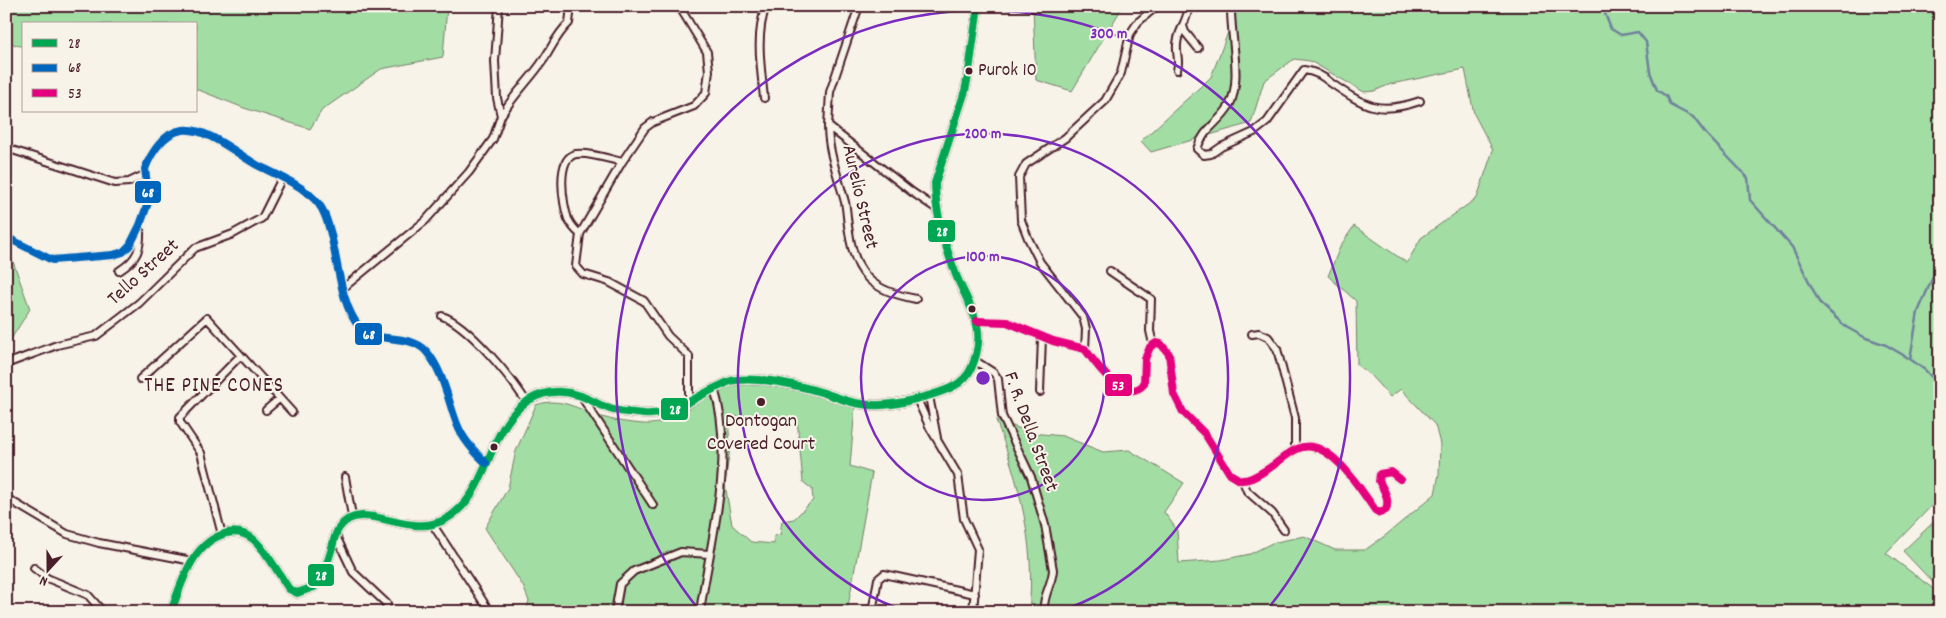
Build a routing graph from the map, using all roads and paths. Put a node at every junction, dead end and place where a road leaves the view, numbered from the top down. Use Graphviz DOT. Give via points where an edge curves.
graph roads {
  1 [pos="499,6"];
  2 [pos="570,6"];
  3 [pos="679,6"];
  4 [pos="766,6"];
  5 [pos="859,6"];
  6 [pos="978,6"];
  7 [pos="1157,6"];
  8 [pos="1189,6"];
  9 [pos="1231,6"];
  10 [pos="1183,26"];
  11 [pos="1198,48"];
  12 [pos="1177,70"];
  13 [pos="764,98"];
  14 [pos="1420,102"];
  15 [pos="501,116"];
  16 [pos="828,126"];
  17 [pos="6,148"];
  18 [pos="622,162"];
  19 [pos="144,175"];
  20 [pos="282,178"];
  21 [pos="937,209"];
  22 [pos="140,225"];
  23 [pos="580,234"];
  24 [pos="6,236"];
  25 [pos="119,271"];
  26 [pos="1110,271"];
  27 [pos="342,289"];
  28 [pos="916,299"];
  29 [pos="442,316"];
  30 [pos="977,321"];
  31 [pos="1252,334"];
  32 [pos="1042,337"];
  33 [pos="1153,344"];
  34 [pos="1085,349"];
  35 [pos="240,356"];
  36 [pos="974,360"];
  37 [pos="6,364"];
  38 [pos="140,378"];
  39 [pos="714,388"];
  40 [pos="1040,392"];
  41 [pos="581,396"];
  42 [pos="929,396"];
  43 [pos="279,399"];
  44 [pos="918,399"];
  45 [pos="526,401"];
  46 [pos="690,402"];
  47 [pos="266,410"];
  48 [pos="292,412"];
  49 [pos="938,442"];
  50 [pos="1296,449"];
  51 [pos="486,463"];
  52 [pos="345,477"];
  53 [pos="1400,479"];
  54 [pos="1243,481"];
  55 [pos="8,499"];
  56 [pos="653,506"];
  57 [pos="352,516"];
  58 [pos="433,525"];
  59 [pos="1284,530"];
  60 [pos="335,534"];
  61 [pos="222,535"];
  62 [pos="708,554"];
  63 [pos="192,561"];
  64 [pos="34,568"];
  65 [pos="975,594"];
  66 [pos="103,612"];
  67 [pos="171,612"];
  68 [pos="386,612"];
  69 [pos="490,612"];
  70 [pos="615,612"];
  71 [pos="700,612"];
  72 [pos="872,612"];
  73 [pos="974,612"];
  74 [pos="1044,612"];
  1 -- 15 [label="street" via="494,61"];
  2 -- 15 [label="street" via="569,23 557,34 544,59 512,97"];
  3 -- 18 [label="street" via="707,52 706,93 694,106 652,122"];
  4 -- 13 [label="street" via="760,23"];
  5 -- 16 [label="street, Aurelio Street" via="830,92"];
  6 -- 21 [label="street" via="968,78 935,183"];
  7 -- 34 [label="street" via="1138,22 1130,34 1121,73 1104,101 1065,138 1026,164 1019,180 1021,220 1028,238 1040,262 1083,317"];
  8 -- 10 [label="street"];
  9 -- 14 [label="street" via="1230,33 1235,65 1233,91 1228,107 1200,141 1197,150 1204,155 1261,127 1304,70 1319,74 1350,96 1380,109"];
  10 -- 11 [label="street"];
  10 -- 12 [label="street" via="1176,47"];
  15 -- 27 [label="street" via="493,139 437,210"];
  16 -- 21 [label="street, Aurelio Street"];
  16 -- 28 [label="street, Aurelio Street" via="853,254 861,272 881,290"];
  17 -- 19 [label="street" via="115,183 129,182"];
  18 -- 23 [label="street"];
  18 -- 23 [label="street" via="583,154 568,159 562,197 568,218"];
  19 -- 20 [label="street" via="157,146 174,132 184,129 217,140"];
  19 -- 22 [label="street" via="149,200"];
  20 -- 27 [label="street" via="300,187 322,208"];
  20 -- 37 [label="street, Tello Street" via="262,218 233,234 195,248 139,303 96,336 57,345"];
  21 -- 30 [label="street" via="956,275"];
  22 -- 24 [label="street" via="123,252 60,260 44,257"];
  22 -- 25 [label="street" via="141,242 133,262"];
  23 -- 46 [label="street" via="575,263 580,272 609,282 644,301 668,336 689,356"];
  26 -- 33 [label="street" via="1151,299 1150,336"];
  27 -- 51 [label="street" via="362,330 371,335 415,343 427,352 457,426"];
  29 -- 45 [label="street" via="456,323 501,366"];
  30 -- 32 [label="street" via="1006,322"];
  30 -- 36 [label="street"];
  31 -- 50 [label="street" via="1268,337 1276,349 1295,418"];
  32 -- 34 [label="street"];
  32 -- 40 [label="street"];
  33 -- 34 [label="street" via="1146,354 1144,384 1135,390 1114,383"];
  33 -- 54 [label="street" via="1161,344 1168,349 1174,394 1183,412 1205,434 1230,474"];
  35 -- 38 [label="street" via="207,318"];
  35 -- 43 [label="street"];
  35 -- 61 [label="street" via="180,417 180,422 201,453"];
  36 -- 42 [label="street" via="965,378 957,385"];
  36 -- 74 [label="street, F. R. Della Street" via="998,379 1002,416 1031,477 1038,500 1053,570"];
  39 -- 44 [label="street" via="734,380 757,380 808,389 862,404"];
  39 -- 46 [label="street"];
  39 -- 62 [label="street" via="724,453"];
  41 -- 45 [label="street" via="553,392"];
  41 -- 46 [label="street" via="610,408 643,414 658,414"];
  41 -- 56 [label="street"];
  42 -- 44 [label="street"];
  42 -- 49 [label="street"];
  43 -- 47 [label="street"];
  43 -- 48 [label="street"];
  44 -- 49 [label="street"];
  45 -- 51 [label="street" via="498,436"];
  49 -- 65 [label="street" via="958,475 964,519 978,549"];
  50 -- 53 [label="street" via="1314,449 1333,458 1378,512 1386,510 1388,503 1379,481 1380,474 1391,472"];
  50 -- 54 [label="street" via="1275,465"];
  51 -- 58 [label="street" via="472,498 458,512"];
  52 -- 57 [label="street"];
  54 -- 59 [label="street" via="1247,491 1272,513"];
  55 -- 63 [label="street" via="67,534"];
  57 -- 58 [label="street" via="365,515 417,527"];
  57 -- 60 [label="street"];
  58 -- 69 [label="street"];
  60 -- 61 [label="street" via="331,552 317,582 305,592 297,593 290,589 255,540 239,532"];
  60 -- 68 [label="street" via="353,572 387,604"];
  61 -- 63 [label="street" via="200,549"];
  62 -- 70 [label="street" via="681,552 634,572 620,584"];
  62 -- 71 [label="street"];
  63 -- 67 [label="street"];
  64 -- 66 [label="street" via="47,578 88,595"];
  65 -- 72 [label="street" via="884,574 878,580"];
  65 -- 73 [label="street"];
}
